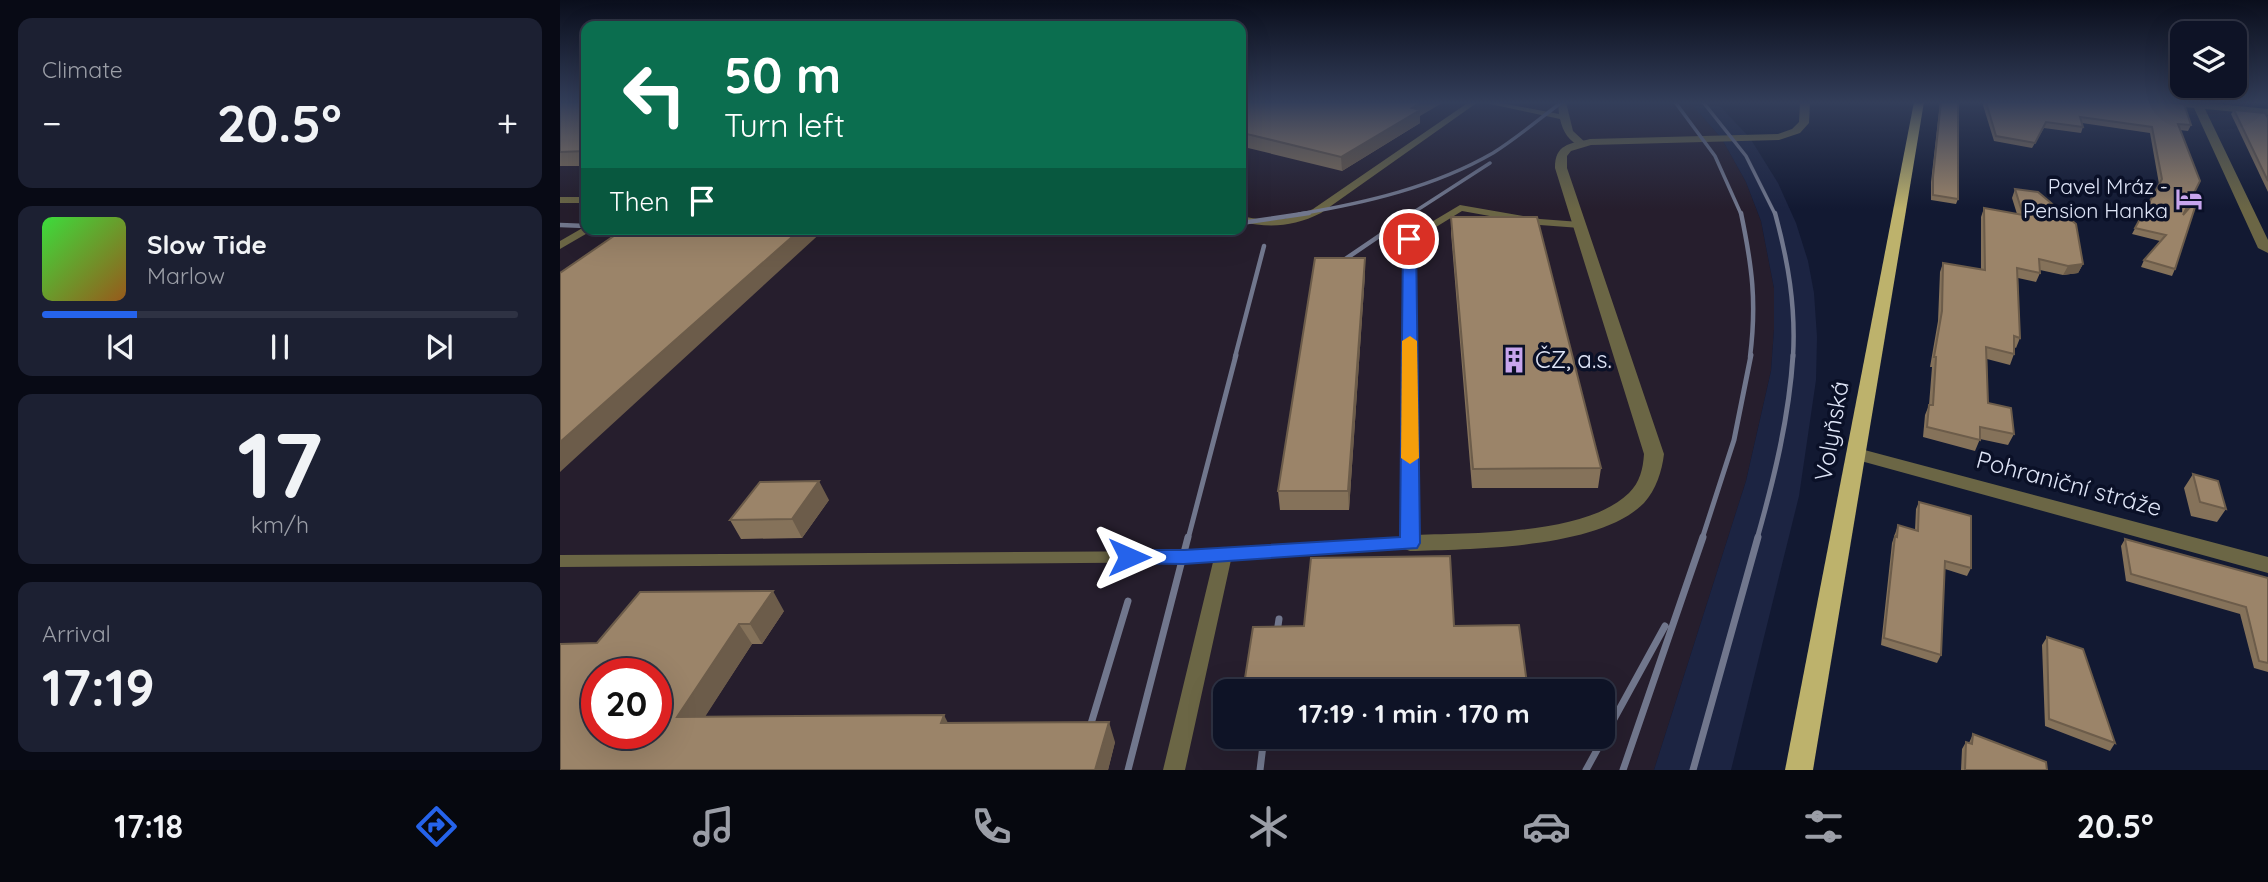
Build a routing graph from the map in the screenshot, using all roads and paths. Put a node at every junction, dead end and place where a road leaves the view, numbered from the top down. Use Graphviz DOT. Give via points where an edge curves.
graph roads {
  1 [pos="1423,138"];
  2 [pos="1572,138"];
  3 [pos="1731,138"];
  4 [pos="1913,138"];
  5 [pos="2213,138"];
  6 [pos="1582,144"];
  7 [pos="560,200"];
  8 [pos="581,200"];
  9 [pos="1246,220"];
  10 [pos="1580,225"];
  11 [pos="581,233"];
  12 [pos="560,246"];
  13 [pos="2268,249"];
  14 [pos="1857,454"];
  15 [pos="1410,543"];
  16 [pos="1223,555"];
  17 [pos="560,561"];
  18 [pos="2268,565"];
  19 [pos="1174,770"];
  20 [pos="1799,770"];
  1 -- 9 [label="lane" via="1296,223"];
  2 -- 6 [label="lane"];
  3 -- 6 [label="street"];
  4 -- 14 [label="main road, Volyňská"];
  5 -- 13 [label="street"];
  6 -- 10 [label="street" via="1567,149 1560,159"];
  7 -- 8 [label="lane"];
  10 -- 15 [label="lane" via="1460,208 1409,239"];
  10 -- 15 [label="street" via="1654,454 1643,491 1628,507 1575,529"];
  11 -- 12 [label="lane"];
  14 -- 18 [label="street, Pohraniční stráže"];
  14 -- 20 [label="main road, Volyňská"];
  15 -- 16 [label="lane"];
  16 -- 17 [label="lane"];
  16 -- 19 [label="lane"];
}
